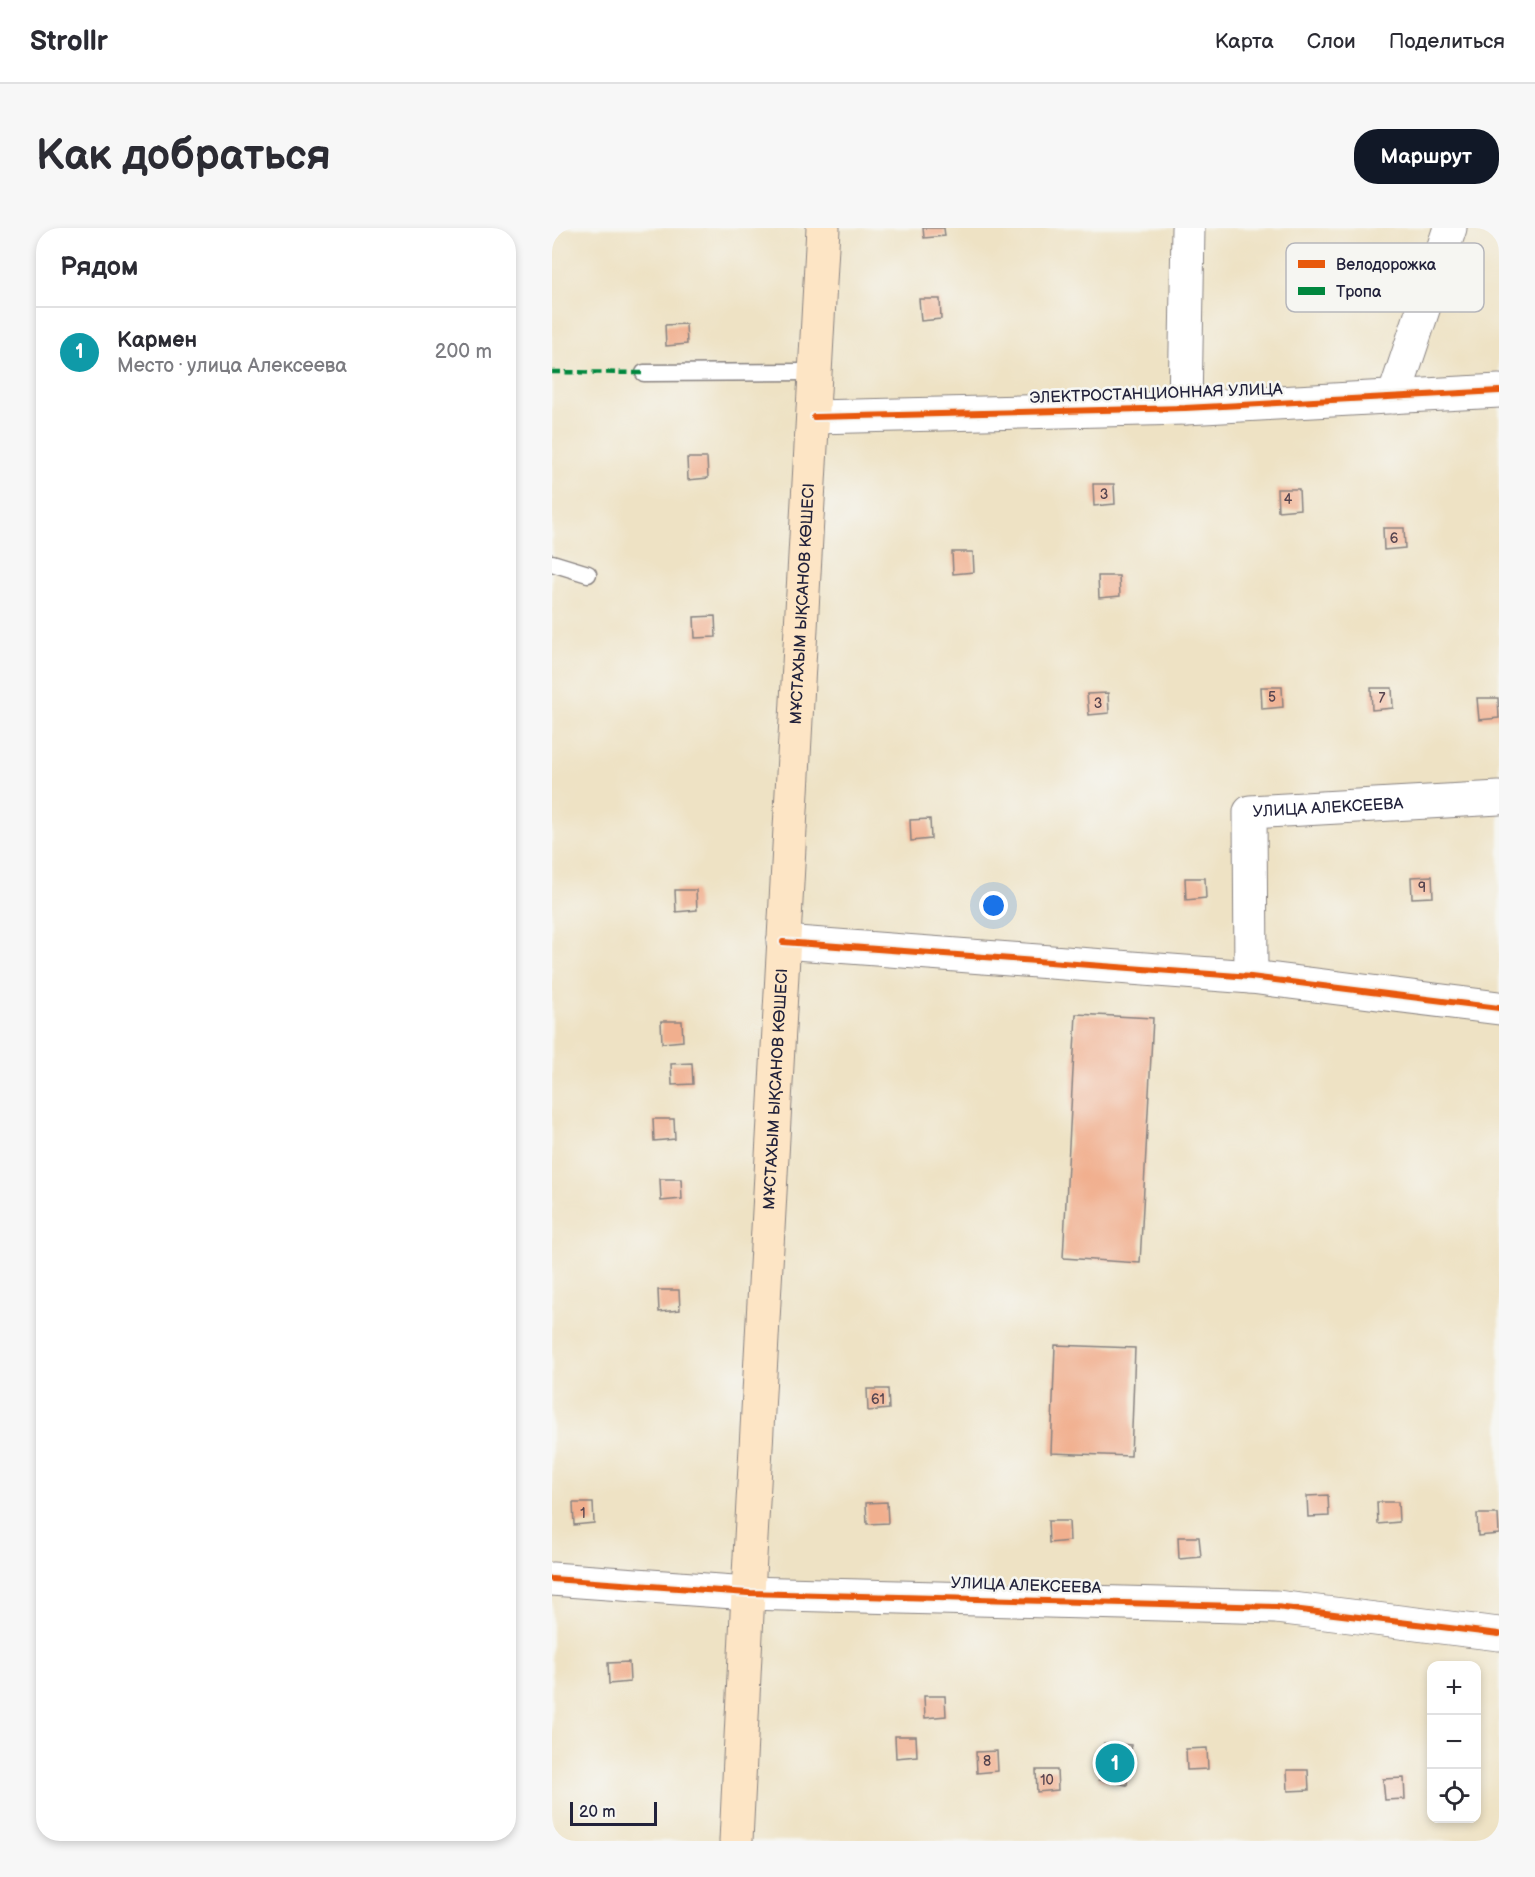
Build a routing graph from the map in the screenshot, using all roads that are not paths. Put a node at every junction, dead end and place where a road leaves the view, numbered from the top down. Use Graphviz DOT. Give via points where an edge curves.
graph roads {
  1 [pos="823,228"];
  2 [pos="1188,228"];
  3 [pos="1450,228"];
  4 [pos="1445,243"];
  5 [pos="1422,312"];
  6 [pos="814,372"];
  7 [pos="644,373"];
  8 [pos="1499,391"];
  9 [pos="1394,397"];
  10 [pos="1185,408"];
  11 [pos="814,417"];
  12 [pos="552,562"];
  13 [pos="588,574"];
  14 [pos="1499,798"];
  15 [pos="783,942"];
  16 [pos="1251,977"];
  17 [pos="1499,1008"];
  18 [pos="552,1579"];
  19 [pos="748,1593"];
  20 [pos="1499,1634"];
  21 [pos="736,1841"];
  1 -- 6 [label="main road, МҰСТАХЫМ ЫҚСАНОВ КӨШЕСІ"];
  2 -- 10 [label="street"];
  3 -- 4 [label="street"];
  5 -- 9 [label="street"];
  6 -- 7 [label="lane"];
  6 -- 11 [label="main road, МҰСТАХЫМ ЫҚСАНОВ КӨШЕСІ"];
  8 -- 9 [label="street, ЭЛЕКТРОСТАНЦИОННАЯ УЛИЦА"];
  9 -- 10 [label="street, ЭЛЕКТРОСТАНЦИОННАЯ УЛИЦА"];
  10 -- 11 [label="street, ЭЛЕКТРОСТАНЦИОННАЯ УЛИЦА"];
  11 -- 15 [label="main road, МҰСТАХЫМ ЫҚСАНОВ КӨШЕСІ"];
  12 -- 13 [label="lane"];
  14 -- 16 [label="street, УЛИЦА АЛЕКСЕЕВА" via="1250,812"];
  15 -- 16 [label="street"];
  15 -- 19 [label="main road, МҰСТАХЫМ ЫҚСАНОВ КӨШЕСІ"];
  16 -- 17 [label="street"];
  18 -- 19 [label="street, УЛИЦА АЛЕКСЕЕВА"];
  19 -- 20 [label="street, УЛИЦА АЛЕКСЕЕВА" via="1276,1607"];
  19 -- 21 [label="main road, МҰСТАХЫМ ЫҚСАНОВ КӨШЕСІ"];
}
